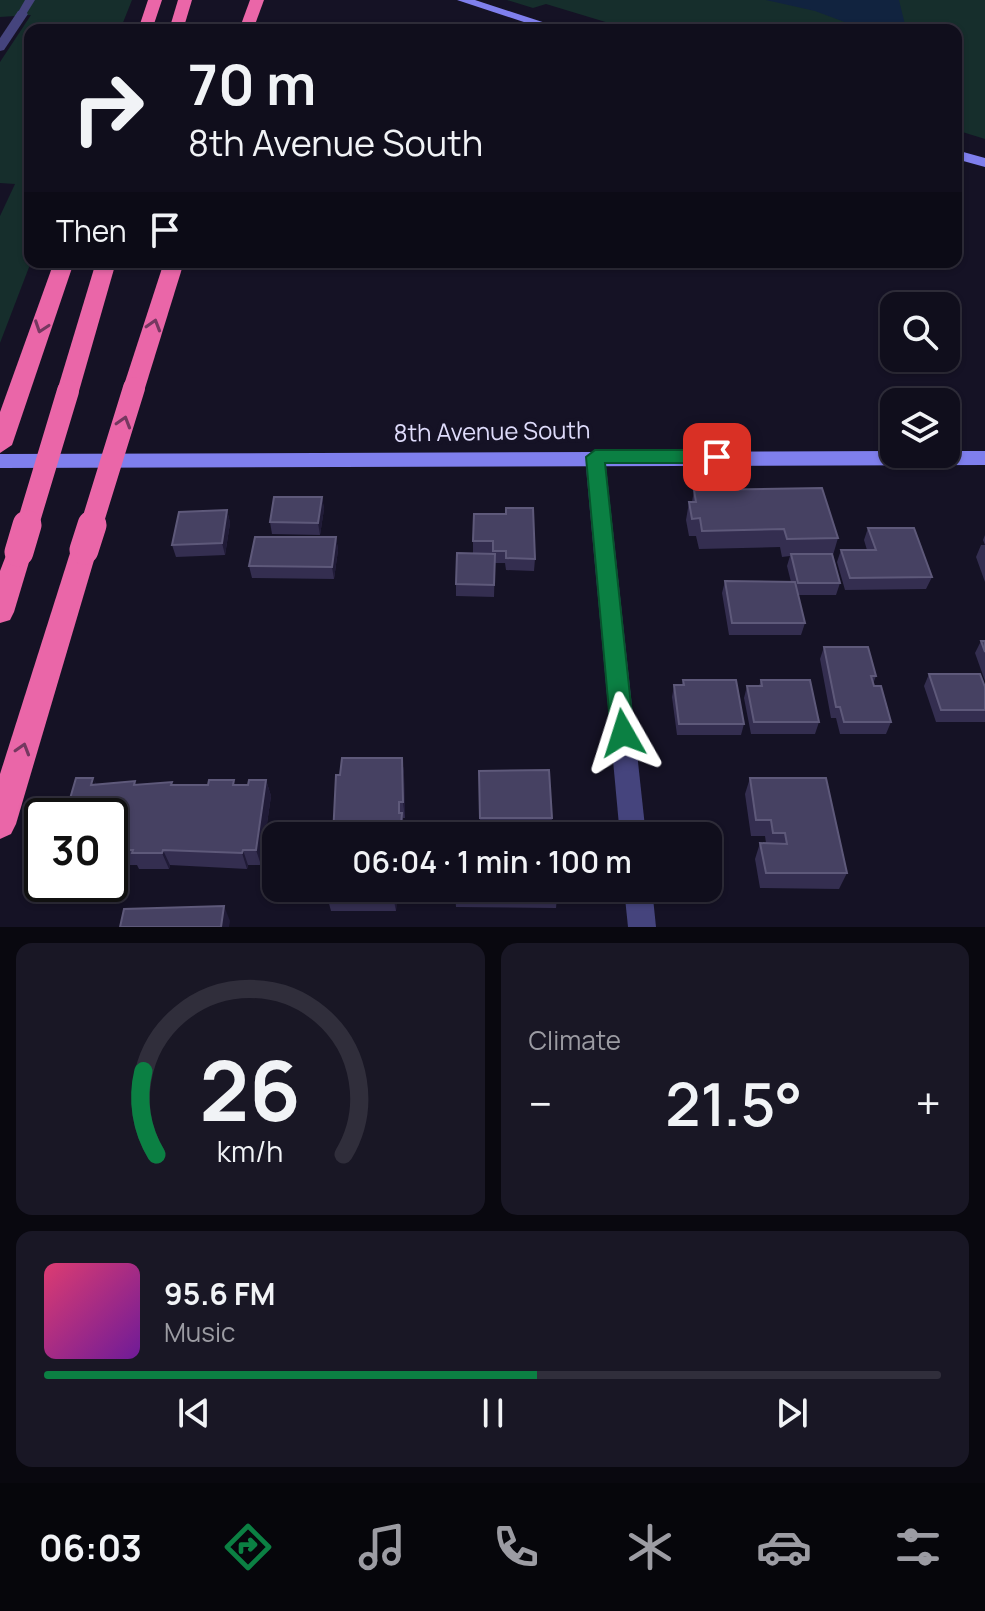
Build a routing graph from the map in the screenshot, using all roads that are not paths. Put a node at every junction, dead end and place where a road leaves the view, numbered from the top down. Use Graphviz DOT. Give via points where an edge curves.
graph roads {
  1 [pos="30,0"];
  2 [pos="155,0"];
  3 [pos="185,0"];
  4 [pos="249,0"];
  5 [pos="257,0"];
  6 [pos="463,0"];
  7 [pos="18,20"];
  8 [pos="147,24"];
  9 [pos="178,24"];
  10 [pos="246,24"];
  11 [pos="247,24"];
  12 [pos="541,24"];
  13 [pos="0,25"];
  14 [pos="0,47"];
  15 [pos="962,156"];
  16 [pos="985,163"];
  17 [pos="62,268"];
  18 [pos="104,268"];
  19 [pos="172,268"];
  20 [pos="0,445"];
  21 [pos="595,457"];
  22 [pos="985,458"];
  23 [pos="0,461"];
  24 [pos="0,612"];
  25 [pos="632,822"];
  26 [pos="0,824"];
  27 [pos="639,902"];
  28 [pos="642,927"];
  1 -- 7 [label="lane"];
  2 -- 8 [label="highway"];
  3 -- 9 [label="highway"];
  4 -- 10 [label="highway"];
  5 -- 11 [label="highway"];
  6 -- 12 [label="street"];
  7 -- 13 [label="street"];
  7 -- 14 [label="street"];
  15 -- 16 [label="street"];
  17 -- 20 [label="highway, one-way"];
  18 -- 24 [label="highway, bridge"];
  26 -- 19 [label="highway, one-way, bridge"];
  21 -- 22 [label="street, 8th Avenue South"];
  21 -- 23 [label="street, 8th Avenue South"];
  21 -- 25 [label="street"];
  27 -- 28 [label="street"];
}
